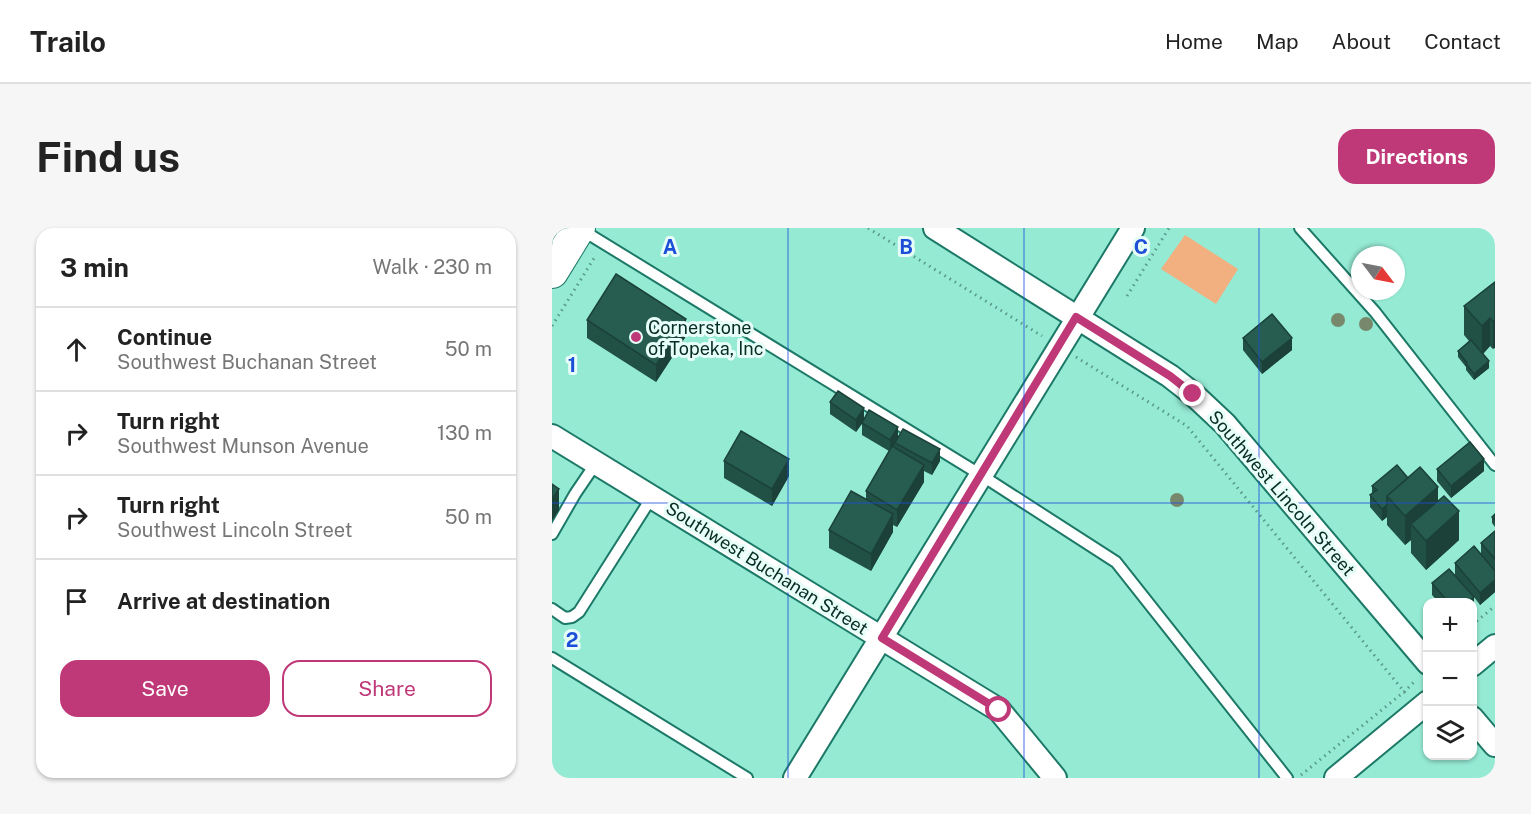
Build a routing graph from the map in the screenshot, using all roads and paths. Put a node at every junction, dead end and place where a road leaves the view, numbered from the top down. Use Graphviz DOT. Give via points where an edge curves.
graph roads {
  1 [pos="868,228"];
  2 [pos="935,228"];
  3 [pos="1133,228"];
  4 [pos="1169,228"];
  5 [pos="1300,228"];
  6 [pos="585,232"];
  7 [pos="552,272"];
  8 [pos="1126,296"];
  9 [pos="1076,317"];
  10 [pos="552,326"];
  11 [pos="1059,346"];
  12 [pos="552,436"];
  13 [pos="596,463"];
  14 [pos="1495,465"];
  15 [pos="981,475"];
  16 [pos="652,497"];
  17 [pos="552,534"];
  18 [pos="1495,606"];
  19 [pos="552,609"];
  20 [pos="1477,622"];
  21 [pos="882,638"];
  22 [pos="1495,646"];
  23 [pos="552,658"];
  24 [pos="1477,662"];
  25 [pos="1423,669"];
  26 [pos="1423,671"];
  27 [pos="1404,692"];
  28 [pos="1423,705"];
  29 [pos="1477,723"];
  30 [pos="1495,746"];
  31 [pos="747,778"];
  32 [pos="795,778"];
  33 [pos="1054,778"];
  34 [pos="1287,778"];
  35 [pos="1298,778"];
  36 [pos="1336,778"];
  1 -- 11 [label="path"];
  2 -- 9 [label="street, Southwest Lincoln Street"];
  3 -- 9 [label="street"];
  4 -- 8 [label="path"];
  5 -- 14 [label="lane" via="1375,312"];
  6 -- 7 [label="main road"];
  6 -- 10 [label="path"];
  6 -- 15 [label="lane"];
  9 -- 11 [label="street"];
  9 -- 25 [label="street, Southwest Lincoln Street" via="1170,376 1225,424"];
  11 -- 15 [label="street"];
  11 -- 27 [label="path" via="1187,426"];
  12 -- 13 [label="street, Southwest Buchanan Street"];
  13 -- 16 [label="street, Southwest Buchanan Street"];
  13 -- 17 [label="lane"];
  15 -- 21 [label="street"];
  15 -- 34 [label="lane" via="1116,562"];
  16 -- 19 [label="lane" via="579,612 565,618"];
  16 -- 21 [label="street, Southwest Buchanan Street"];
  18 -- 20 [label="path"];
  21 -- 32 [label="street"];
  21 -- 33 [label="street, Southwest Buchanan Street" via="999,710"];
  22 -- 24 [label="street"];
  23 -- 31 [label="lane"];
  26 -- 27 [label="path"];
  27 -- 28 [label="path"];
  27 -- 35 [label="path"];
  28 -- 36 [label="street"];
  29 -- 30 [label="street"];
}
